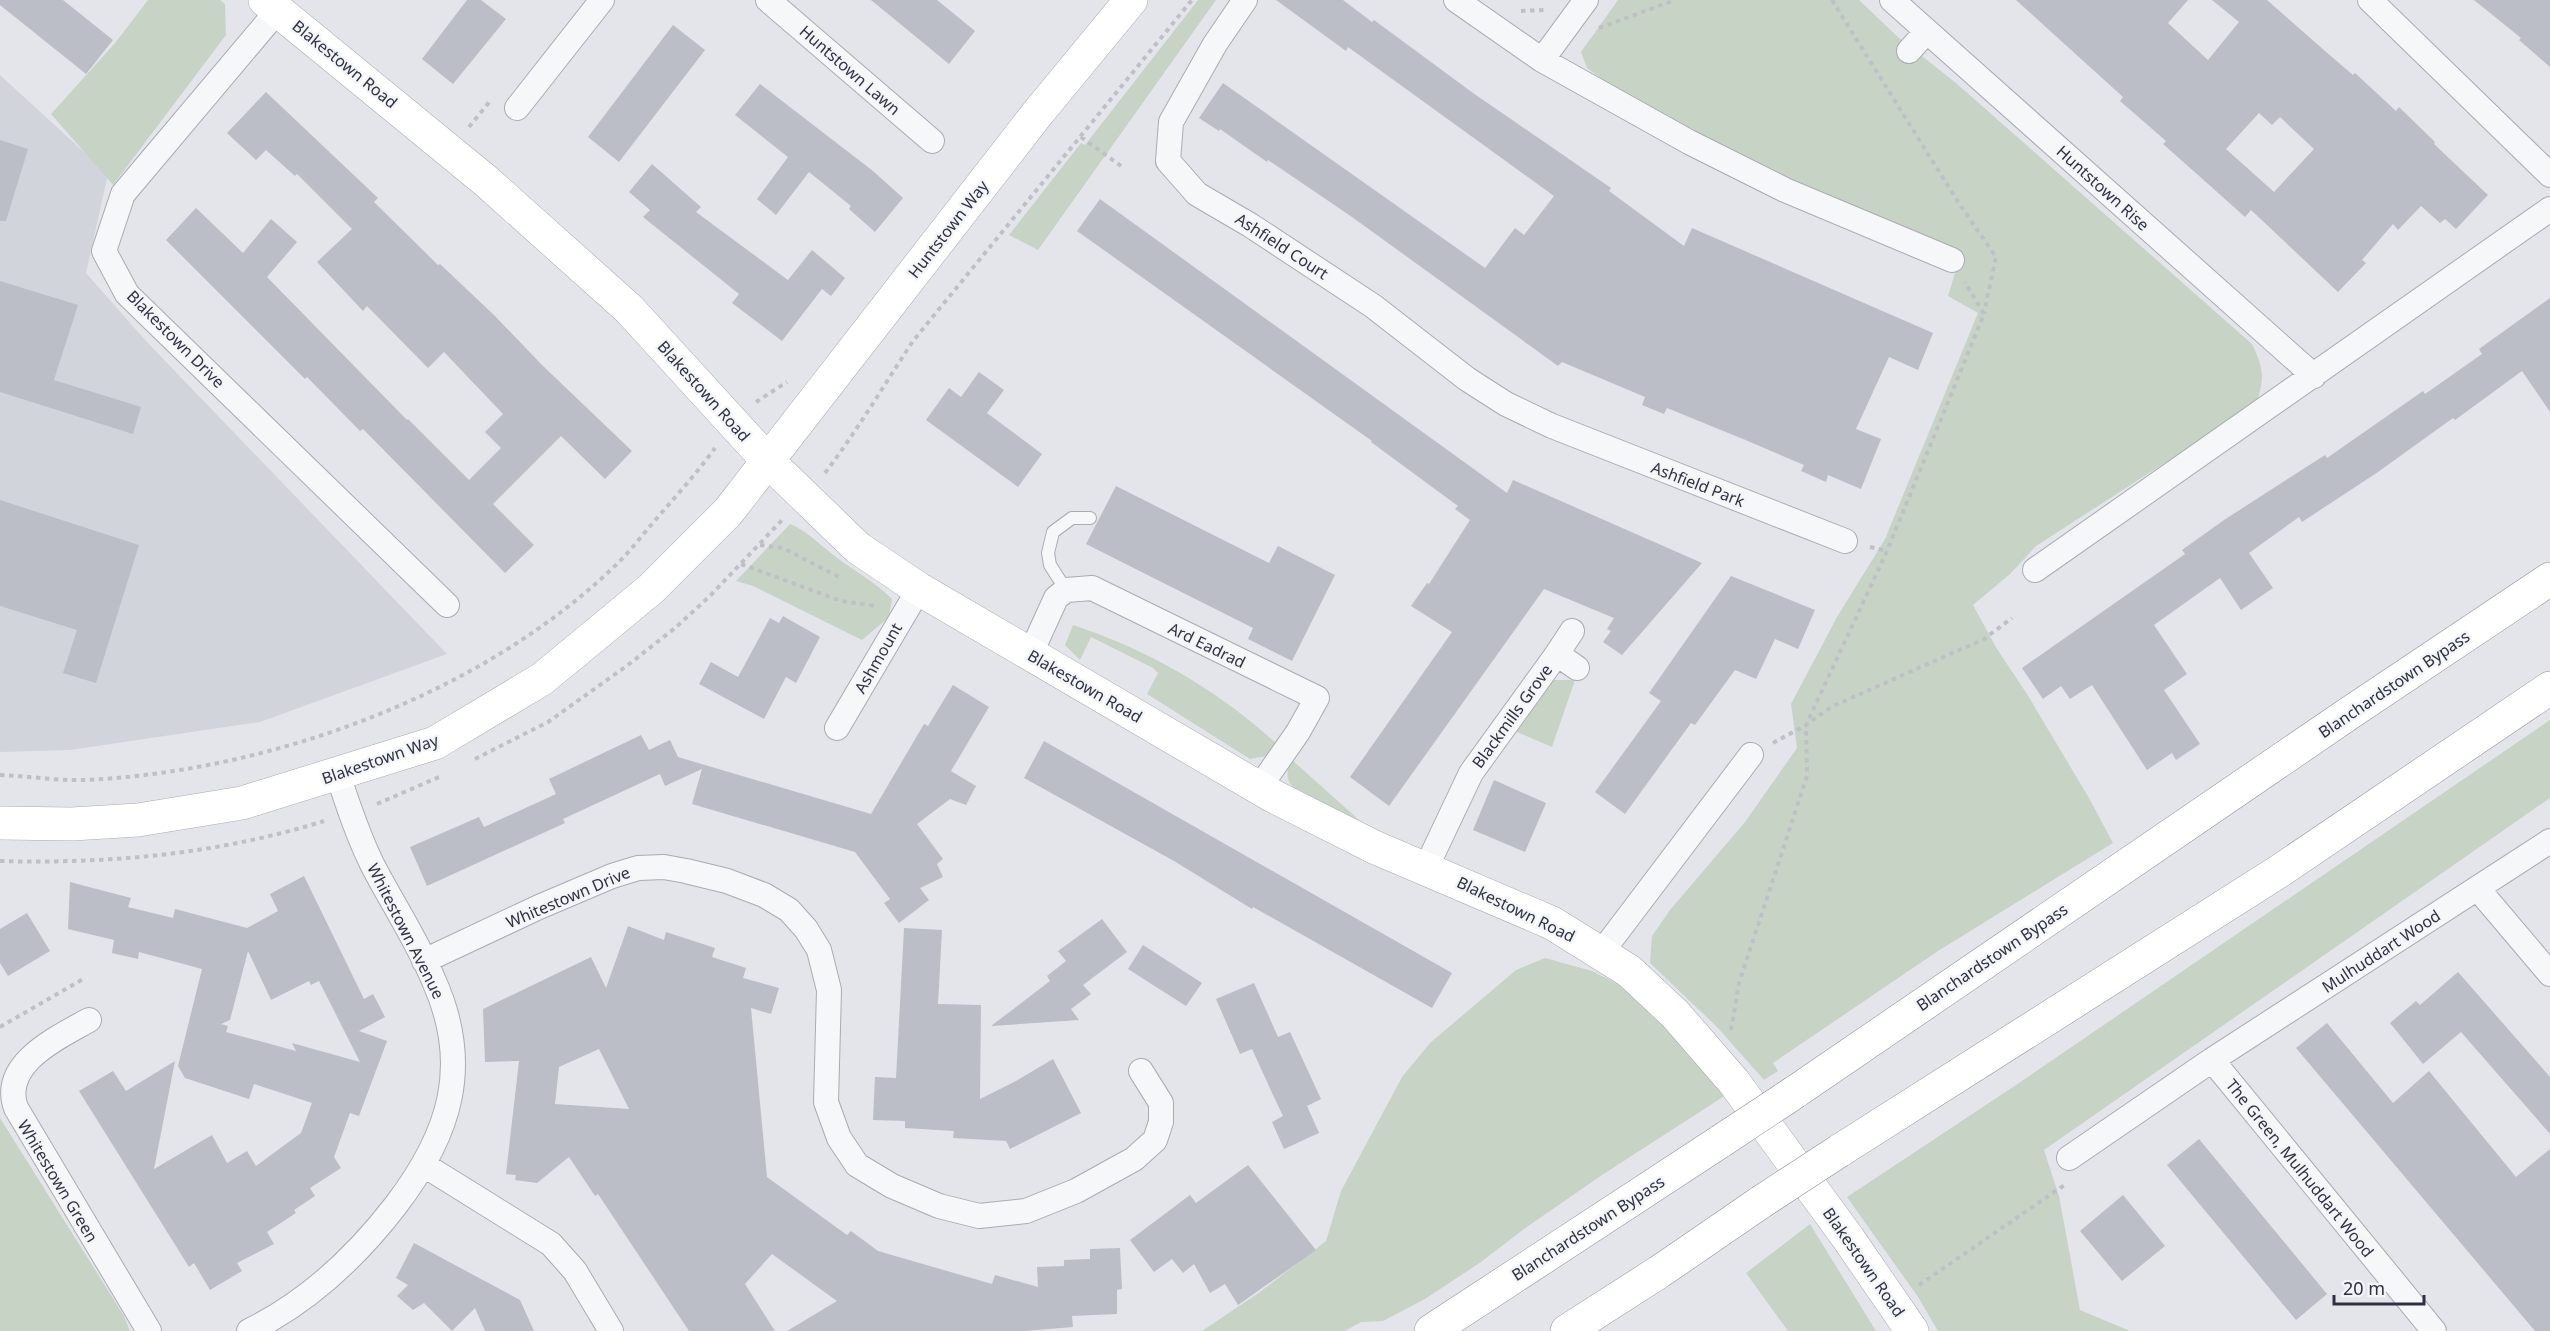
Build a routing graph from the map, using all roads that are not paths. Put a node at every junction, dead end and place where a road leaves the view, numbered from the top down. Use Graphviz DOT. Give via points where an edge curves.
graph roads {
  1 [pos="602,0"];
  2 [pos="768,0"];
  3 [pos="1131,0"];
  4 [pos="1245,0"];
  5 [pos="1456,0"];
  6 [pos="1586,0"];
  7 [pos="1892,0"];
  8 [pos="2370,0"];
  9 [pos="271,5"];
  10 [pos="1927,31"];
  11 [pos="1909,51"];
  12 [pos="1542,60"];
  13 [pos="517,108"];
  14 [pos="932,141"];
  15 [pos="2550,175"];
  16 [pos="2550,209"];
  17 [pos="1952,260"];
  18 [pos="2314,376"];
  19 [pos="1551,426"];
  20 [pos="768,461"];
  21 [pos="1090,518"];
  22 [pos="1845,541"];
  23 [pos="2035,570"];
  24 [pos="2550,579"];
  25 [pos="919,589"];
  26 [pos="1066,590"];
  27 [pos="447,605"];
  28 [pos="1572,631"];
  29 [pos="1557,654"];
  30 [pos="1030,655"];
  31 [pos="1577,668"];
  32 [pos="2550,688"];
  33 [pos="837,728"];
  34 [pos="1751,755"];
  35 [pos="338,775"];
  36 [pos="1259,788"];
  37 [pos="0,823"];
  38 [pos="2550,841"];
  39 [pos="1426,868"];
  40 [pos="2478,889"];
  41 [pos="1601,953"];
  42 [pos="424,961"];
  43 [pos="2550,974"];
  44 [pos="89,1020"];
  45 [pos="2212,1060"];
  46 [pos="1141,1071"];
  47 [pos="2069,1158"];
  48 [pos="424,1165"];
  49 [pos="149,1331"];
  50 [pos="249,1331"];
  51 [pos="611,1331"];
  52 [pos="1431,1331"];
  53 [pos="1567,1331"];
  54 [pos="1912,1331"];
  55 [pos="2434,1331"];
  1 -- 13 [label="street"];
  2 -- 14 [label="street, Huntstown Lawn"];
  3 -- 20 [label="main road, Huntstown Way" via="1037,114"];
  4 -- 19 [label="street, Ashfield Court" via="1171,122 1168,161 1197,194 1373,306 1506,405"];
  5 -- 12 [label="street"];
  6 -- 12 [label="street"];
  7 -- 10 [label="street, Huntstown Rise"];
  8 -- 15 [label="street"];
  9 -- 20 [label="main road, Blakestown Road" via="449,150 629,309"];
  9 -- 27 [label="street, Blakestown Drive" via="123,194 104,251 128,294"];
  10 -- 11 [label="street"];
  10 -- 18 [label="street, Huntstown Rise"];
  12 -- 17 [label="street" via="1737,167"];
  16 -- 18 [label="street"];
  18 -- 23 [label="street"];
  19 -- 22 [label="street, Ashfield Park"];
  20 -- 25 [label="main road, Blakestown Road" via="858,548"];
  20 -- 35 [label="main road, Blakestown Way" via="728,512 651,589 542,679 435,742"];
  21 -- 26 [label="lane" via="1072,518 1053,532 1049,559"];
  24 -- 52 [label="main road, Blanchardstown Bypass, bridge" via="1795,1092"];
  25 -- 30 [label="main road, Blakestown Road"];
  25 -- 33 [label="street, Ashmount"];
  26 -- 30 [label="street" via="1056,598"];
  26 -- 36 [label="street, Ard Eadrad" via="1092,588 1317,698"];
  28 -- 29 [label="street, Blackmills Grove"];
  29 -- 31 [label="street"];
  29 -- 39 [label="street, Blackmills Grove" via="1471,773"];
  30 -- 36 [label="main road, Blakestown Road"];
  32 -- 53 [label="main road, bridge" via="2278,872 1839,1151"];
  34 -- 41 [label="street"];
  35 -- 37 [label="main road, Blakestown Way" via="242,803 172,816 72,824"];
  35 -- 42 [label="street, Whitestown Avenue" via="371,862"];
  36 -- 39 [label="main road, Blakestown Road"];
  38 -- 40 [label="street, Mulhuddart Wood"];
  39 -- 41 [label="main road, Blakestown Road" via="1552,923"];
  40 -- 43 [label="street"];
  40 -- 45 [label="street, Mulhuddart Wood"];
  41 -- 54 [label="main road, Blakestown Road" via="1654,992 1708,1050"];
  42 -- 46 [label="street, Whitestown Drive" via="539,907 638,868 686,871 764,895 789,910 819,950 829,990 826,1102 839,1138 857,1165 892,1186 939,1206 979,1216 1026,1210 1076,1191 1134,1159 1155,1140 1161,1122 1161,1103"];
  42 -- 48 [label="street, Whitestown Avenue" via="444,1006 453,1065 448,1110"];
  44 -- 49 [label="street, Whitestown Green" via="28,1060 18,1071 11,1096"];
  45 -- 47 [label="street, Mulhuddart Wood"];
  45 -- 55 [label="street, The Green, Mulhuddart Wood"];
  48 -- 50 [label="street, Whitestown Avenue" via="346,1262 285,1311"];
  48 -- 51 [label="street" via="551,1244 575,1271"];
}
